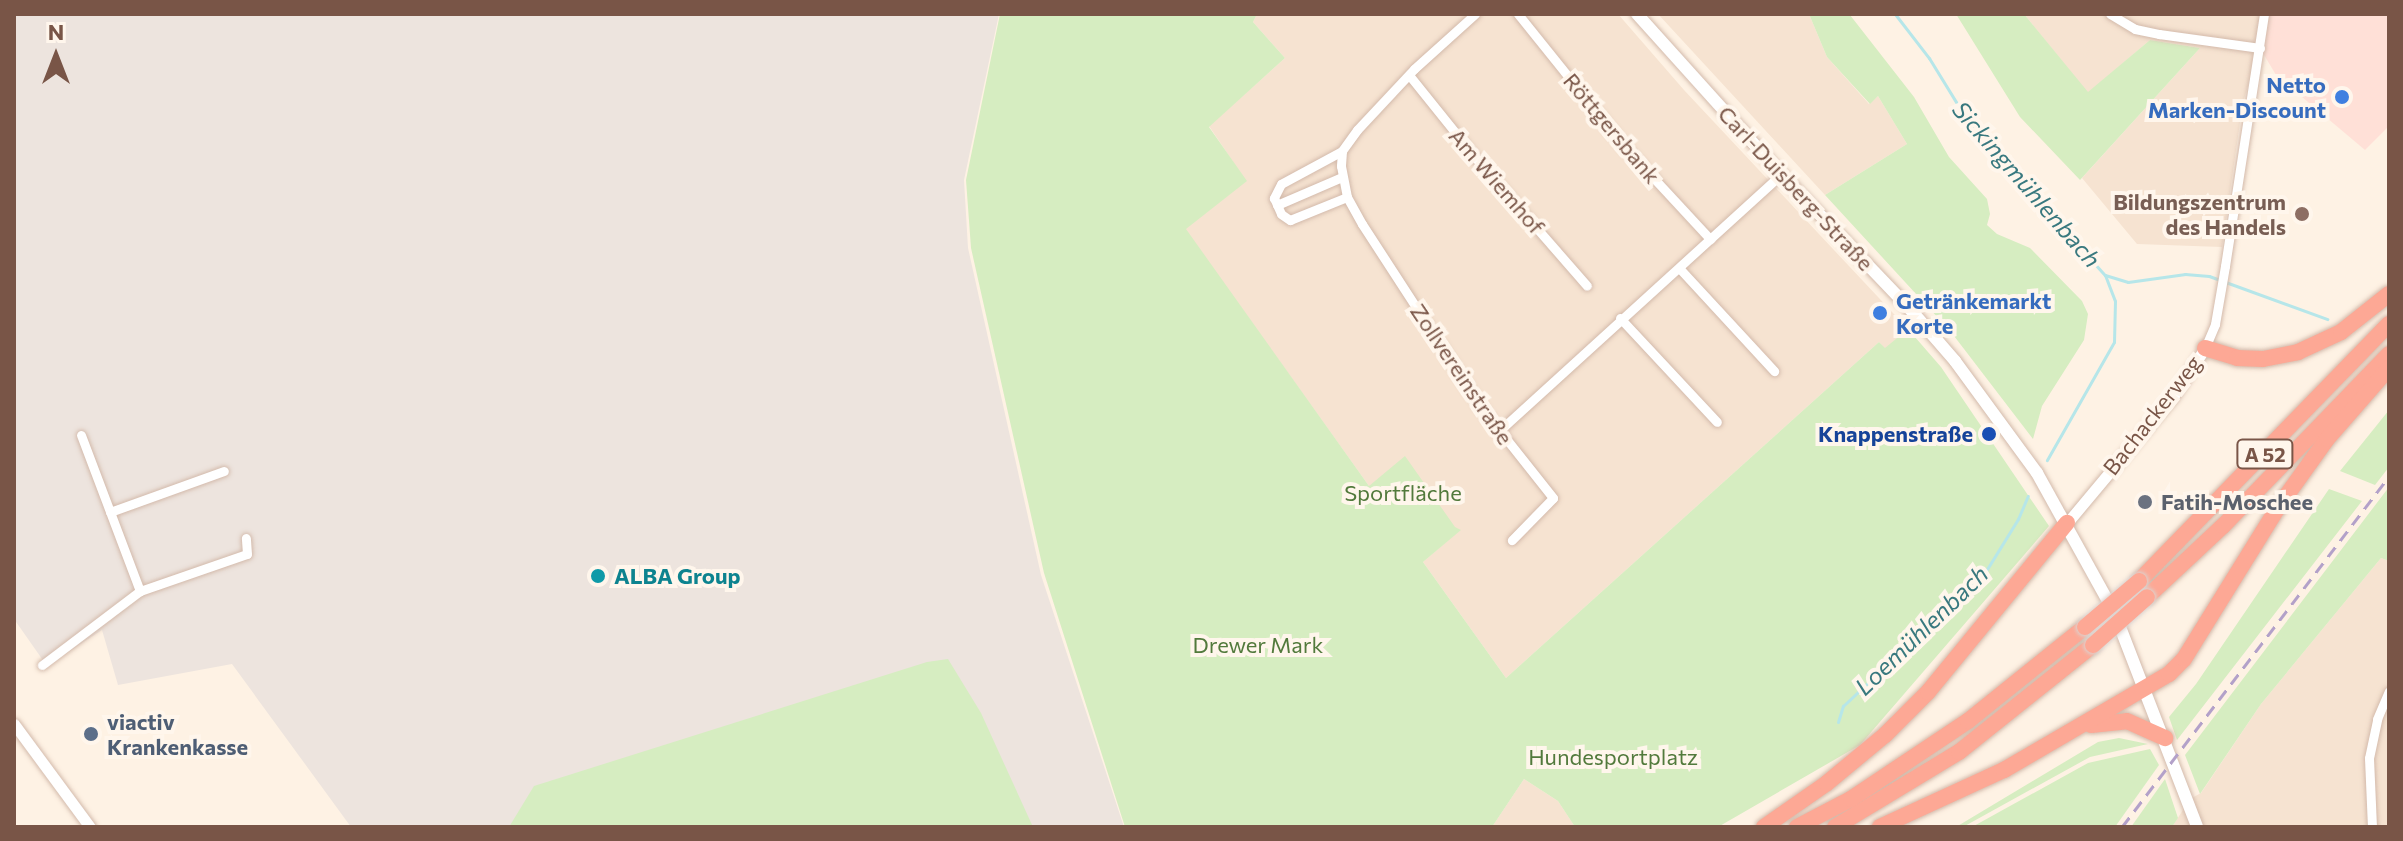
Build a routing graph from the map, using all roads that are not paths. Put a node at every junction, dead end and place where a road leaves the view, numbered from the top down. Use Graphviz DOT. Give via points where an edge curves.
graph roads {
  1 [pos="1475,14"];
  2 [pos="1518,14"];
  3 [pos="1637,14"];
  4 [pos="2110,14"];
  5 [pos="2264,14"];
  6 [pos="2260,48"];
  7 [pos="1409,75"];
  8 [pos="1342,151"];
  9 [pos="1781,174"];
  10 [pos="1342,177"];
  11 [pos="1347,197"];
  12 [pos="1277,205"];
  13 [pos="1710,239"];
  14 [pos="1680,269"];
  15 [pos="1587,286"];
  16 [pos="2389,294"];
  17 [pos="1620,318"];
  18 [pos="2389,324"];
  19 [pos="2205,348"];
  20 [pos="2389,354"];
  21 [pos="2389,368"];
  22 [pos="1774,371"];
  23 [pos="1717,422"];
  24 [pos="1499,431"];
  25 [pos="81,435"];
  26 [pos="224,471"];
  27 [pos="110,512"];
  28 [pos="2067,523"];
  29 [pos="246,538"];
  30 [pos="1512,540"];
  31 [pos="140,591"];
  32 [pos="42,665"];
  33 [pos="2146,689"];
  34 [pos="2388,694"];
  35 [pos="14,724"];
  36 [pos="2085,726"];
  37 [pos="2165,738"];
  38 [pos="90,827"];
  39 [pos="1764,827"];
  40 [pos="1797,827"];
  41 [pos="1835,827"];
  42 [pos="1880,827"];
  43 [pos="2197,827"];
  44 [pos="2372,827"];
  1 -- 7 [label="street"];
  2 -- 13 [label="street, Röttgersbank" via="1632,156"];
  3 -- 9 [label="main road, Carl-Duisberg-Straße"];
  4 -- 6 [label="street" via="2135,29"];
  5 -- 6 [label="street, Bachackerweg"];
  6 -- 19 [label="street, Bachackerweg" via="2219,299"];
  7 -- 8 [label="street"];
  7 -- 15 [label="street, Am Wiemhof"];
  8 -- 10 [label="street, Zollvereinstraße"];
  8 -- 12 [label="street" via="1281,184 1274,198"];
  9 -- 13 [label="street"];
  9 -- 28 [label="main road, Carl-Duisberg-Straße" via="1955,361"];
  10 -- 11 [label="street, Zollvereinstraße"];
  10 -- 12 [label="street"];
  11 -- 12 [label="street" via="1298,219 1285,217"];
  11 -- 24 [label="street, Zollvereinstraße"];
  13 -- 14 [label="street"];
  14 -- 17 [label="street"];
  14 -- 22 [label="street"];
  16 -- 19 [label="highway" via="2341,332 2298,352 2237,358"];
  17 -- 23 [label="street"];
  17 -- 24 [label="street"];
  18 -- 40 [label="highway, A 52, bridge" via="2139,581 2085,627 1968,721 1851,799"];
  19 -- 28 [label="street, Bachackerweg" via="2174,395"];
  20 -- 41 [label="highway, A 52, bridge" via="2223,526 2093,645 1959,752"];
  21 -- 33 [label="highway" via="2327,439 2279,506 2184,659"];
  24 -- 30 [label="street, Zollvereinstraße" via="1553,498"];
  25 -- 27 [label="street"];
  26 -- 27 [label="street"];
  27 -- 31 [label="street"];
  28 -- 33 [label="main road, Carl-Duisberg-Straße" via="2115,614"];
  28 -- 39 [label="highway" via="1928,692 1827,783"];
  29 -- 31 [label="street" via="247,554"];
  31 -- 32 [label="street"];
  33 -- 36 [label="highway"];
  33 -- 37 [label="main road, Carl-Duisberg-Straße"];
  34 -- 44 [label="street" via="2369,758"];
  35 -- 38 [label="street"];
  36 -- 37 [label="highway" via="2127,721"];
  36 -- 42 [label="highway"];
  37 -- 43 [label="main road, Carl-Duisberg-Straße"];
}
